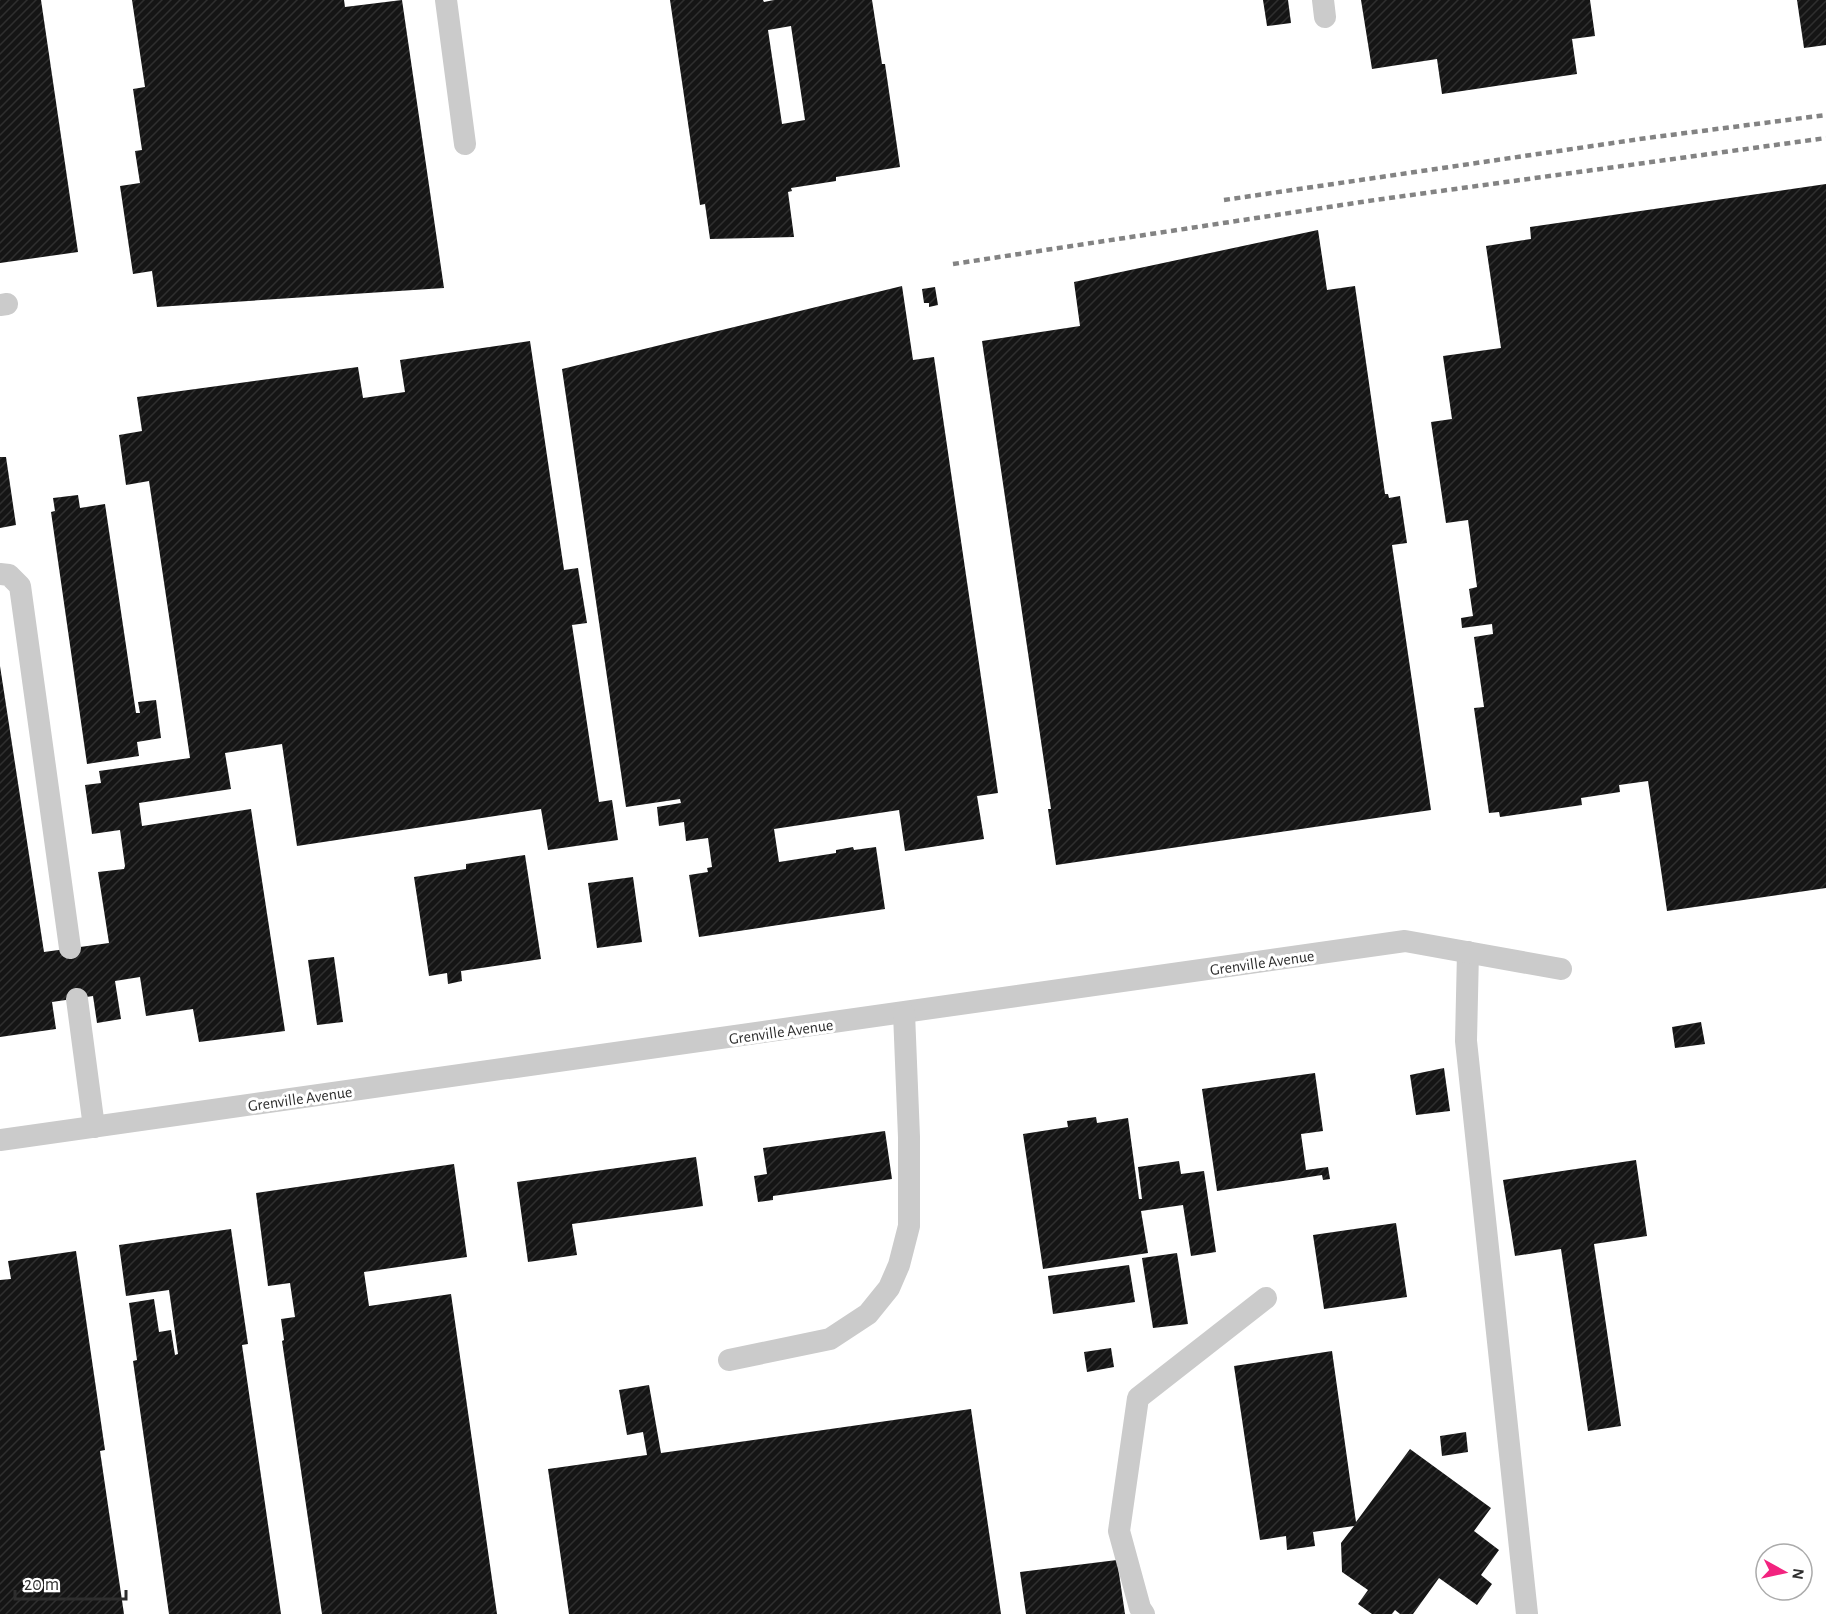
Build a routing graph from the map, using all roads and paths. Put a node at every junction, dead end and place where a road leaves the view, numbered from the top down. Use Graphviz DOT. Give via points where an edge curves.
graph roads {
  1 [pos="446,0"];
  2 [pos="465,144"];
  3 [pos="0,574"];
  4 [pos="70,948"];
  5 [pos="1468,952"];
  6 [pos="1561,969"];
  7 [pos="77,999"];
  8 [pos="904,1013"];
  9 [pos="94,1127"];
  10 [pos="0,1140"];
  11 [pos="1266,1298"];
  12 [pos="729,1360"];
  13 [pos="1144,1614"];
  14 [pos="1527,1614"];
  1 -- 2 [label="lane"];
  3 -- 4 [label="lane" via="9,575 20,586"];
  5 -- 6 [label="lane, Grenville Avenue"];
  5 -- 8 [label="lane, Grenville Avenue" via="1405,941"];
  5 -- 14 [label="lane" via="1466,1041"];
  7 -- 9 [label="lane"];
  8 -- 9 [label="lane, Grenville Avenue"];
  8 -- 12 [label="lane" via="909,1226 889,1288 868,1314 830,1339"];
  9 -- 10 [label="lane, Grenville Avenue"];
  11 -- 13 [label="lane" via="1138,1398 1119,1531"];
}
